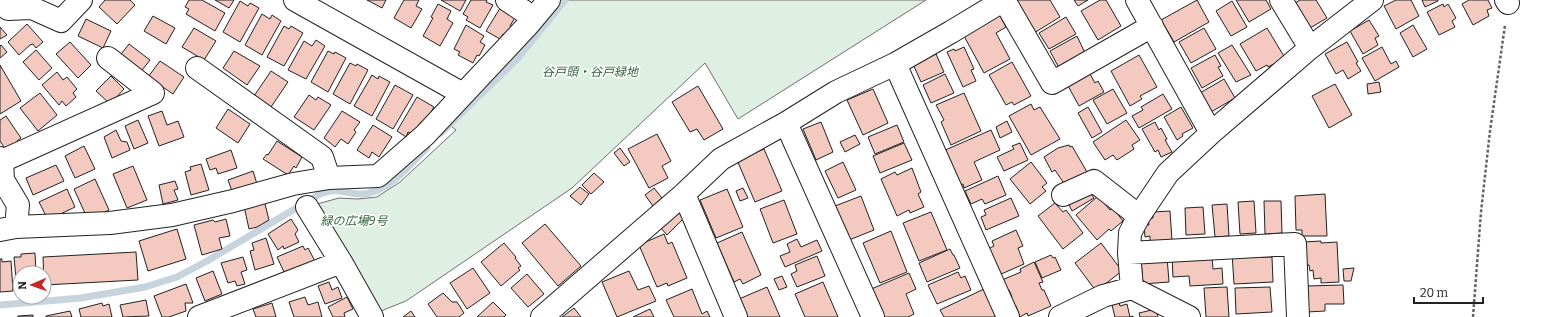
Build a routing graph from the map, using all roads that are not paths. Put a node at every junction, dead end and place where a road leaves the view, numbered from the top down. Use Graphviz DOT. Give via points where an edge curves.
graph roads {
  1 [pos="81,0"];
  2 [pos="295,0"];
  3 [pos="507,0"];
  4 [pos="549,0"];
  5 [pos="1004,0"];
  6 [pos="1137,0"];
  7 [pos="1281,0"];
  8 [pos="1372,0"];
  9 [pos="0,2"];
  10 [pos="534,18"];
  11 [pos="1152,26"];
  12 [pos="1310,48"];
  13 [pos="108,58"];
  14 [pos="895,64"];
  15 [pos="197,68"];
  16 [pos="463,94"];
  17 [pos="786,123"];
  18 [pos="1211,133"];
  19 [pos="1,159"];
  20 [pos="329,178"];
  21 [pos="684,194"];
  22 [pos="1063,195"];
  23 [pos="301,196"];
  24 [pos="1139,216"];
  25 [pos="8,228"];
  26 [pos="1129,253"];
  27 [pos="341,262"];
  28 [pos="1132,288"];
  29 [pos="199,317"];
  30 [pos="372,317"];
  31 [pos="542,317"];
  32 [pos="736,317"];
  33 [pos="873,317"];
  34 [pos="1008,317"];
  35 [pos="1060,317"];
  36 [pos="1189,317"];
  37 [pos="1298,317"];
  1 -- 9 [label="street" via="61,21 32,8 8,9"];
  2 -- 16 [label="street"];
  3 -- 10 [label="street"];
  4 -- 10 [label="street"];
  5 -- 11 [label="street" via="1052,83"];
  5 -- 14 [label="street"];
  6 -- 11 [label="street"];
  7 -- 12 [label="street"];
  8 -- 12 [label="street"];
  10 -- 16 [label="street"];
  11 -- 18 [label="street"];
  12 -- 18 [label="street"];
  13 -- 19 [label="street" via="153,93"];
  14 -- 17 [label="street" via="836,92"];
  14 -- 34 [label="street"];
  15 -- 20 [label="street" via="322,157"];
  16 -- 20 [label="street" via="425,135 378,176"];
  17 -- 21 [label="street" via="720,159"];
  17 -- 33 [label="street"];
  18 -- 24 [label="street" via="1168,173"];
  19 -- 25 [label="street" via="3,180 18,205"];
  20 -- 23 [label="street"];
  21 -- 31 [label="street"];
  21 -- 32 [label="street"];
  22 -- 24 [label="street" via="1094,181"];
  23 -- 25 [label="street" via="234,201 172,215 110,223"];
  23 -- 27 [label="street"];
  24 -- 26 [label="street" via="1130,233"];
  26 -- 28 [label="street"];
  26 -- 37 [label="street" via="1295,244"];
  27 -- 29 [label="street"];
  27 -- 30 [label="street"];
  28 -- 35 [label="street" via="1103,296"];
  28 -- 36 [label="street"];
}
